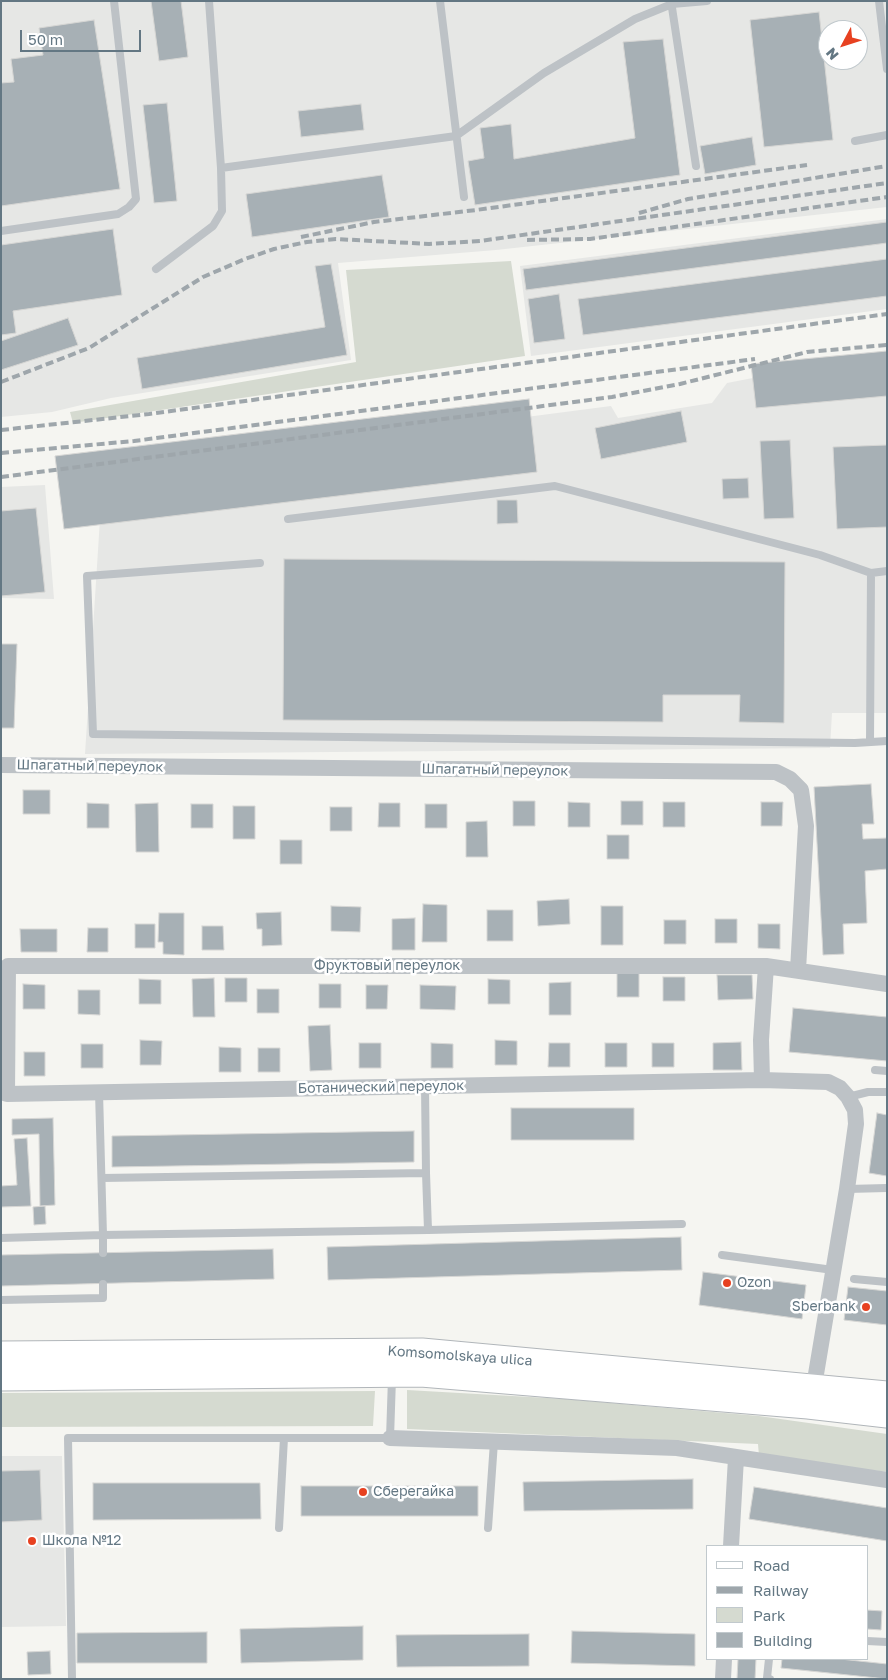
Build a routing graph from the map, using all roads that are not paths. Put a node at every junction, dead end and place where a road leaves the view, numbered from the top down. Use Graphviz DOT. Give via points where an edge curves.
graph roads {
  1 [pos="114,1"];
  2 [pos="208,1"];
  3 [pos="440,1"];
  4 [pos="707,1"];
  5 [pos="879,1"];
  6 [pos="672,3"];
  7 [pos="887,69"];
  8 [pos="887,135"];
  9 [pos="456,136"];
  10 [pos="854,142"];
  11 [pos="696,166"];
  12 [pos="221,168"];
  13 [pos="464,197"];
  14 [pos="1,232"];
  15 [pos="156,269"];
  16 [pos="288,518"];
  17 [pos="260,563"];
  18 [pos="887,571"];
  19 [pos="871,573"];
  20 [pos="887,741"];
  21 [pos="870,742"];
  22 [pos="1,765"];
  23 [pos="766,966"];
  24 [pos="798,970"];
  25 [pos="887,984"];
  26 [pos="874,1070"];
  27 [pos="887,1071"];
  28 [pos="762,1080"];
  29 [pos="425,1086"];
  30 [pos="99,1092"];
  31 [pos="887,1092"];
  32 [pos="3,1095"];
  33 [pos="848,1097"];
  34 [pos="426,1173"];
  35 [pos="102,1178"];
  36 [pos="887,1188"];
  37 [pos="847,1189"];
  38 [pos="682,1224"];
  39 [pos="428,1230"];
  40 [pos="103,1235"];
  41 [pos="1,1238"];
  42 [pos="103,1253"];
  43 [pos="722,1255"];
  44 [pos="833,1270"];
  45 [pos="854,1279"];
  46 [pos="887,1282"];
  47 [pos="103,1284"];
  48 [pos="1,1300"];
  49 [pos="1,1354"];
  50 [pos="392,1374"];
  51 [pos="1,1378"];
  52 [pos="814,1386"];
  53 [pos="887,1394"];
  54 [pos="887,1415"];
  55 [pos="284,1438"];
  56 [pos="390,1438"];
  57 [pos="494,1442"];
  58 [pos="736,1458"];
  59 [pos="887,1480"];
  60 [pos="279,1528"];
  61 [pos="488,1528"];
  62 [pos="731,1545"];
  63 [pos="868,1641"];
  64 [pos="887,1642"];
  65 [pos="724,1660"];
  66 [pos="769,1660"];
  67 [pos="72,1679"];
  68 [pos="723,1679"];
  69 [pos="770,1679"];
  1 -- 14 [label="lane" via="136,199 118,214"];
  2 -- 12 [label="lane"];
  3 -- 9 [label="lane"];
  4 -- 6 [label="lane"];
  5 -- 7 [label="lane"];
  6 -- 9 [label="lane" via="635,19 544,73"];
  6 -- 11 [label="lane"];
  8 -- 10 [label="lane"];
  9 -- 12 [label="lane"];
  9 -- 13 [label="lane"];
  12 -- 15 [label="lane" via="222,211 213,226"];
  16 -- 19 [label="lane" via="555,486 820,555"];
  17 -- 21 [label="lane" via="87,576 93,734"];
  18 -- 19 [label="lane"];
  19 -- 21 [label="lane"];
  20 -- 21 [label="lane"];
  22 -- 24 [label="street, Шпагатный переулок" via="776,772 801,790 806,826"];
  23 -- 24 [label="street, Фруктовый переулок"];
  23 -- 28 [label="street"];
  23 -- 32 [label="street, Фруктовый переулок" via="8,966"];
  24 -- 25 [label="street, Фруктовый переулок"];
  26 -- 27 [label="lane"];
  28 -- 29 [label="street, Ботанический переулок"];
  28 -- 33 [label="street, Ботанический переулок" via="828,1082"];
  29 -- 30 [label="street, Ботанический переулок"];
  29 -- 34 [label="lane"];
  30 -- 32 [label="street, Ботанический переулок"];
  30 -- 35 [label="lane"];
  31 -- 33 [label="lane"];
  33 -- 37 [label="street" via="855,1110 856,1124"];
  34 -- 35 [label="lane"];
  34 -- 39 [label="lane"];
  35 -- 40 [label="lane"];
  36 -- 37 [label="lane"];
  37 -- 44 [label="street"];
  38 -- 39 [label="lane"];
  39 -- 40 [label="lane"];
  40 -- 41 [label="lane"];
  40 -- 42 [label="lane"];
  43 -- 44 [label="lane"];
  44 -- 52 [label="street"];
  45 -- 46 [label="lane"];
  47 -- 48 [label="lane" via="103,1298"];
  49 -- 52 [label="main road, Komsomolskaya ulica" via="422,1351"];
  50 -- 51 [label="main road, Komsomolskaya ulica"];
  50 -- 54 [label="main road, Komsomolskaya ulica" via="798,1405"];
  50 -- 56 [label="lane"];
  52 -- 53 [label="main road, Komsomolskaya ulica"];
  55 -- 56 [label="lane"];
  55 -- 60 [label="lane"];
  55 -- 67 [label="lane" via="68,1438"];
  56 -- 57 [label="street"];
  57 -- 58 [label="street" via="677,1448"];
  57 -- 61 [label="lane"];
  58 -- 59 [label="street"];
  58 -- 62 [label="street"];
  63 -- 64 [label="lane"];
  65 -- 68 [label="street"];
  66 -- 69 [label="lane"];
}
